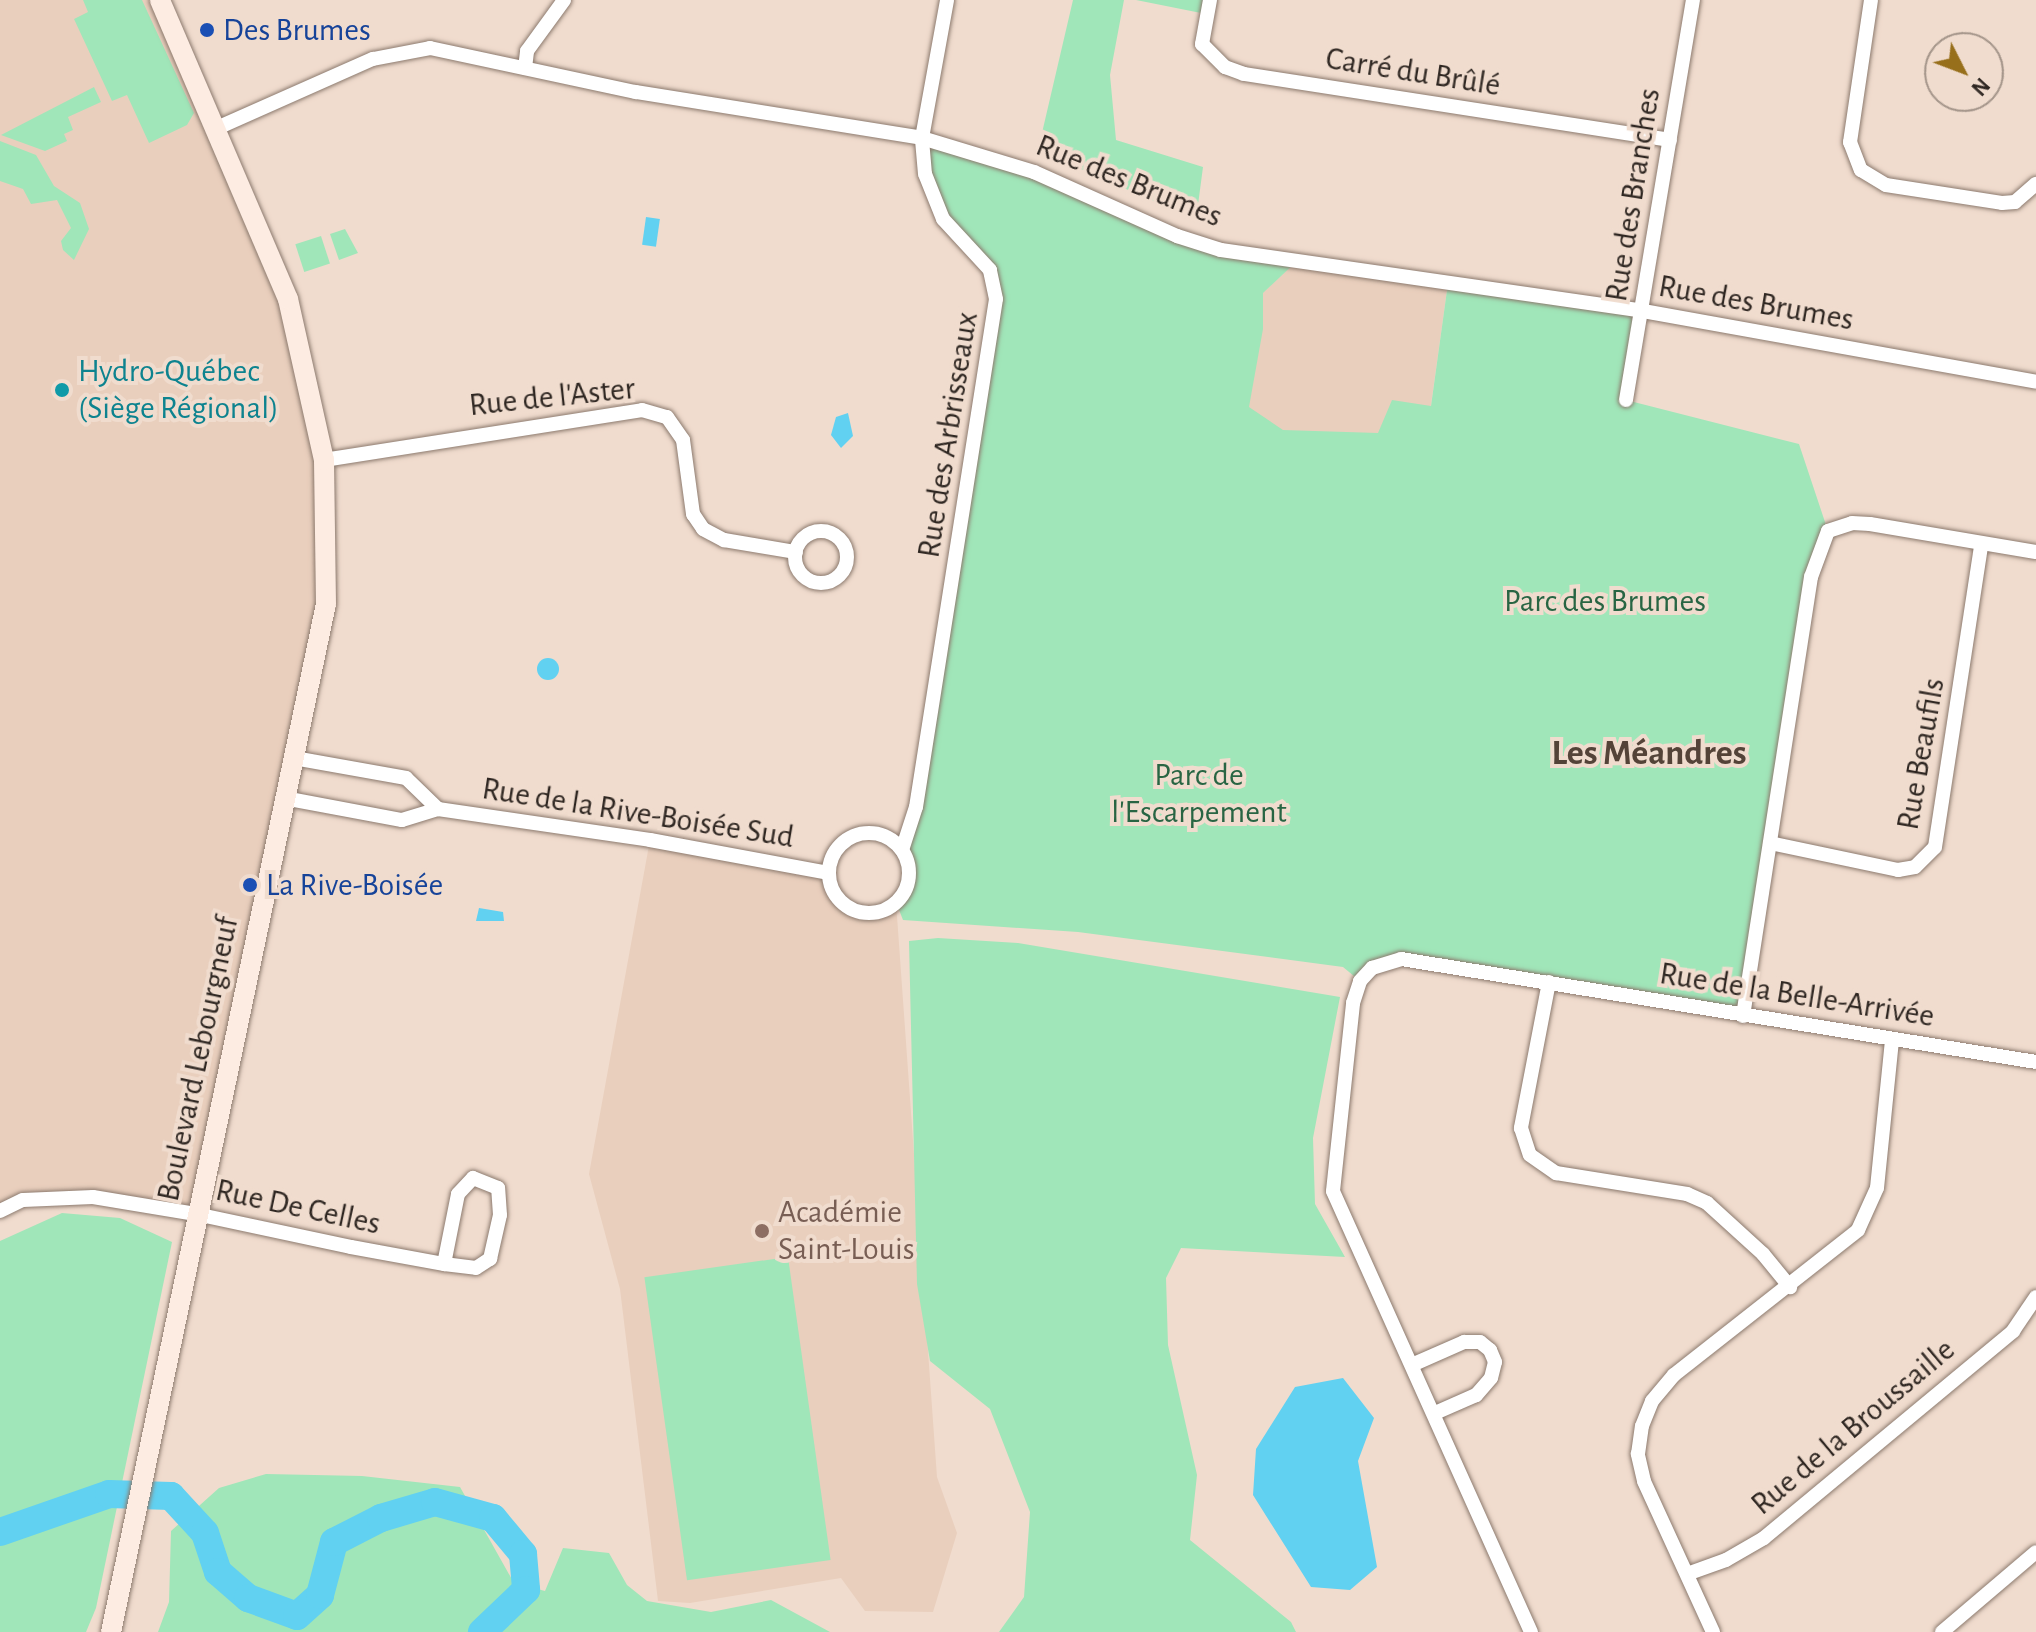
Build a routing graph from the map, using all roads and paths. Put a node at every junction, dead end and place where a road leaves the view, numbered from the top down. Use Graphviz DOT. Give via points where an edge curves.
graph roads {
  1 [pos="160,0"];
  2 [pos="564,0"];
  3 [pos="947,0"];
  4 [pos="1210,0"];
  5 [pos="1693,0"];
  6 [pos="1871,0"];
  7 [pos="525,68"];
  8 [pos="217,128"];
  9 [pos="922,138"];
  10 [pos="1670,140"];
  11 [pos="2036,184"];
  12 [pos="1643,311"];
  13 [pos="2036,382"];
  14 [pos="1626,400"];
  15 [pos="324,460"];
  16 [pos="1981,545"];
  17 [pos="796,552"];
  18 [pos="2036,552"];
  19 [pos="294,758"];
  20 [pos="284,798"];
  21 [pos="438,809"];
  22 [pos="1770,843"];
  23 [pos="902,850"];
  24 [pos="828,873"];
  25 [pos="1549,982"];
  26 [pos="1743,1016"];
  27 [pos="1892,1041"];
  28 [pos="2036,1062"];
  29 [pos="0,1211"];
  30 [pos="196,1214"];
  31 [pos="444,1264"];
  32 [pos="1790,1287"];
  33 [pos="2036,1297"];
  34 [pos="1414,1364"];
  35 [pos="1435,1413"];
  36 [pos="2036,1552"];
  37 [pos="1687,1574"];
  38 [pos="111,1632"];
  39 [pos="1531,1632"];
  40 [pos="1713,1632"];
  41 [pos="1942,1632"];
  1 -- 8 [label="main road, Boulevard Lebourgneuf"];
  2 -- 7 [label="street" via="527,51"];
  3 -- 9 [label="street, Rue des Arbrisseaux"];
  4 -- 10 [label="street, Carré du Brûlé" via="1202,44 1225,67 1244,74"];
  5 -- 10 [label="street, Rue des Branches"];
  6 -- 11 [label="street" via="1850,142 1861,170 1886,185 2002,203 2015,202"];
  7 -- 8 [label="street, Rue des Brumes" via="413,48 373,59"];
  7 -- 9 [label="street, Rue des Brumes" via="636,92"];
  8 -- 15 [label="main road, Boulevard Lebourgneuf" via="288,299"];
  9 -- 12 [label="street, Rue des Brumes" via="1034,172 1221,250"];
  9 -- 23 [label="street, Rue des Arbrisseaux" via="925,174 943,219 990,270 996,299 916,807"];
  10 -- 12 [label="street, Rue des Branches"];
  12 -- 13 [label="street, Rue des Brumes"];
  12 -- 14 [label="street, Rue des Branches"];
  15 -- 17 [label="street, Rue de l'Aster" via="642,410 667,417 683,440 693,514 703,529 724,540"];
  15 -- 19 [label="main road, Boulevard Lebourgneuf" via="326,604"];
  16 -- 18 [label="street"];
  16 -- 22 [label="street" via="1870,524 1828,531 1811,577"];
  16 -- 22 [label="street, Rue Beaufils" via="1935,847 1915,867 1898,870"];
  19 -- 20 [label="main road, Boulevard Lebourgneuf"];
  19 -- 21 [label="street, Rue de la Rive-Boisée Sud" via="406,778"];
  20 -- 21 [label="street, Rue de la Rive-Boisée Sud" via="402,820"];
  20 -- 30 [label="main road, Boulevard Lebourgneuf"];
  21 -- 24 [label="street, Rue de la Rive-Boisée Sud"];
  22 -- 26 [label="street"];
  23 -- 24 [label="street" via="877,833 859,834 833,855"];
  23 -- 24 [label="street" via="908,884 896,902 880,912 846,906 833,892"];
  25 -- 26 [label="street, Rue de la Belle-Arrivée"];
  25 -- 32 [label="street" via="1521,1128 1530,1155 1556,1173 1687,1194 1707,1203"];
  25 -- 34 [label="street, Rue de la Belle-Arrivée" via="1401,959 1372,968 1360,981 1353,1003 1333,1191"];
  26 -- 27 [label="street, Rue de la Belle-Arrivée"];
  27 -- 28 [label="street, Rue de la Belle-Arrivée"];
  27 -- 32 [label="street" via="1870,1212 1844,1244"];
  29 -- 30 [label="street, Rue De Celles" via="23,1200 93,1197"];
  30 -- 31 [label="street, Rue De Celles"];
  30 -- 38 [label="main road, Boulevard Lebourgneuf"];
  31 -- 31 [label="street, Rue De Celles" via="476,1268 490,1259 500,1215 498,1188 473,1178 458,1194"];
  32 -- 37 [label="street" via="1674,1375 1652,1401 1642,1426 1638,1454 1644,1481"];
  33 -- 37 [label="street, Rue de la Broussaille" via="2013,1331 1764,1538"];
  34 -- 35 [label="street"];
  34 -- 35 [label="street" via="1464,1342 1480,1342 1490,1350 1495,1362 1491,1378 1476,1395"];
  35 -- 39 [label="street"];
  36 -- 41 [label="street"];
  37 -- 40 [label="street"];
}
